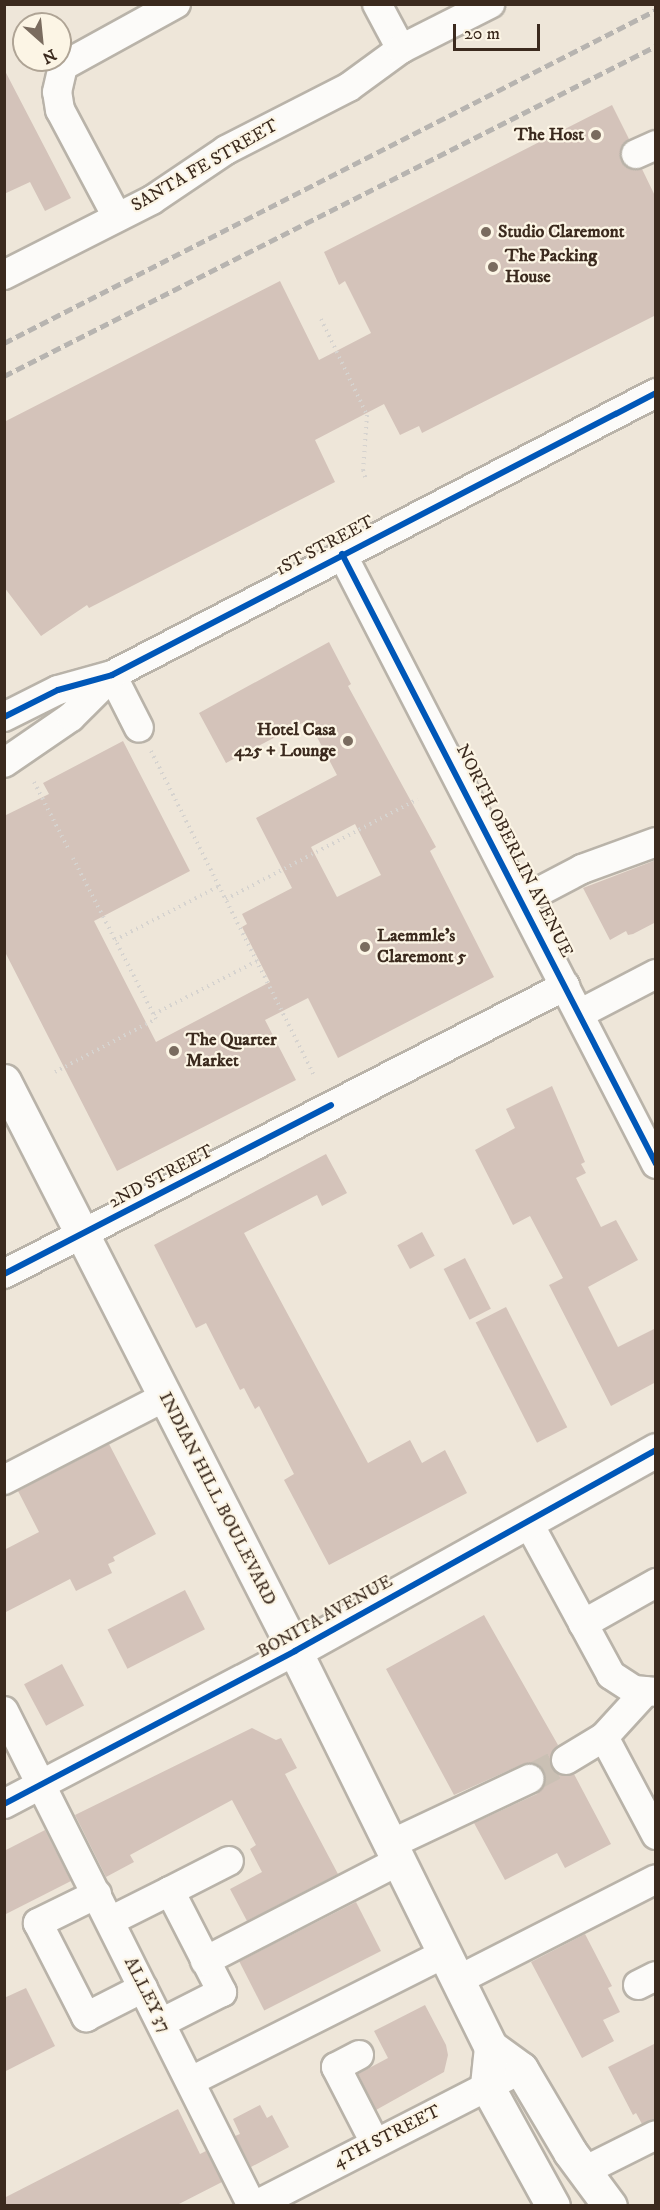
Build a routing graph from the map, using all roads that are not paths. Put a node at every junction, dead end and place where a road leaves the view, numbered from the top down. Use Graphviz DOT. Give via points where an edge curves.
graph roads {
  1 [pos="176,4"];
  2 [pos="377,4"];
  3 [pos="490,4"];
  4 [pos="400,49"];
  5 [pos="117,217"];
  6 [pos="4,275"];
  7 [pos="656,393"];
  8 [pos="342,554"];
  9 [pos="112,675"];
  10 [pos="7,709"];
  11 [pos="139,728"];
  12 [pos="4,763"];
  13 [pos="656,842"];
  14 [pos="523,900"];
  15 [pos="656,974"];
  16 [pos="565,986"];
  17 [pos="580,1013"];
  18 [pos="4,1081"];
  19 [pos="656,1164"];
  20 [pos="82,1235"];
  21 [pos="4,1274"];
  22 [pos="165,1397"];
  23 [pos="656,1450"];
  24 [pos="4,1480"];
  25 [pos="528,1522"];
  26 [pos="656,1583"];
  27 [pos="583,1624"];
  28 [pos="296,1651"];
  29 [pos="651,1691"];
  30 [pos="4,1711"];
  31 [pos="604,1737"];
  32 [pos="566,1760"];
  33 [pos="529,1779"];
  34 [pos="42,1784"];
  35 [pos="4,1804"];
  36 [pos="656,1835"];
  37 [pos="395,1852"];
  38 [pos="229,1861"];
  39 [pos="656,1879"];
  40 [pos="170,1891"];
  41 [pos="97,1894"];
  42 [pos="110,1921"];
  43 [pos="205,1960"];
  44 [pos="452,1967"];
  45 [pos="143,1988"];
  46 [pos="161,2023"];
  47 [pos="491,2047"];
  48 [pos="359,2055"];
  49 [pos="521,2069"];
  50 [pos="191,2081"];
  51 [pos="487,2086"];
  52 [pos="656,2135"];
  53 [pos="375,2144"];
  54 [pos="584,2171"];
  55 [pos="253,2205"];
  56 [pos="553,2205"];
  57 [pos="610,2205"];
  1 -- 5 [label="street" via="63,66 57,92 60,110"];
  2 -- 4 [label="street"];
  3 -- 4 [label="street, SANTA FE STREET"];
  4 -- 5 [label="street, SANTA FE STREET" via="349,87 226,150 152,200"];
  5 -- 6 [label="street, SANTA FE STREET"];
  7 -- 8 [label="street, 1ST STREET"];
  8 -- 9 [label="street, 1ST STREET"];
  8 -- 14 [label="street, NORTH OBERLIN AVENUE"];
  9 -- 10 [label="street, 1ST STREET"];
  9 -- 11 [label="street"];
  9 -- 12 [label="street, 1ST STREET" via="71,717"];
  13 -- 14 [label="street" via="582,869"];
  14 -- 16 [label="street, NORTH OBERLIN AVENUE"];
  15 -- 17 [label="street"];
  16 -- 17 [label="street, NORTH OBERLIN AVENUE"];
  16 -- 20 [label="street, 2ND STREET"];
  17 -- 19 [label="street, NORTH OBERLIN AVENUE"];
  18 -- 20 [label="main road, INDIAN HILL BOULEVARD"];
  20 -- 21 [label="street, 2ND STREET"];
  20 -- 22 [label="main road, INDIAN HILL BOULEVARD"];
  22 -- 24 [label="street"];
  22 -- 28 [label="main road, INDIAN HILL BOULEVARD"];
  23 -- 25 [label="main road, BONITA AVENUE"];
  25 -- 27 [label="street"];
  25 -- 28 [label="main road, BONITA AVENUE"];
  26 -- 27 [label="street"];
  27 -- 29 [label="street" via="611,1675 634,1690"];
  28 -- 34 [label="street, BONITA AVENUE"];
  28 -- 37 [label="main road, INDIAN HILL BOULEVARD"];
  29 -- 31 [label="street"];
  30 -- 34 [label="street, ALLEY 37"];
  31 -- 32 [label="street"];
  31 -- 36 [label="street"];
  33 -- 37 [label="street"];
  34 -- 35 [label="street, BONITA AVENUE"];
  34 -- 41 [label="street, ALLEY 37"];
  37 -- 43 [label="street"];
  37 -- 44 [label="main road, INDIAN HILL BOULEVARD"];
  38 -- 40 [label="street"];
  39 -- 44 [label="street"];
  40 -- 42 [label="street"];
  40 -- 43 [label="street"];
  41 -- 42 [label="street, ALLEY 37"];
  41 -- 45 [label="street" via="38,1923 86,2017"];
  42 -- 45 [label="street, ALLEY 37"];
  43 -- 46 [label="street" via="222,1992"];
  44 -- 47 [label="main road, INDIAN HILL BOULEVARD"];
  44 -- 50 [label="street"];
  45 -- 46 [label="street, ALLEY 37"];
  46 -- 50 [label="street, ALLEY 37"];
  47 -- 49 [label="main road, INDIAN HILL BOULEVARD"];
  47 -- 51 [label="main road"];
  48 -- 53 [label="street" via="336,2067"];
  49 -- 51 [label="street, 4TH STREET"];
  49 -- 54 [label="main road, INDIAN HILL BOULEVARD"];
  50 -- 55 [label="street, ALLEY 37"];
  51 -- 53 [label="street, 4TH STREET"];
  51 -- 56 [label="main road"];
  52 -- 54 [label="street"];
  53 -- 55 [label="street, 4TH STREET"];
  54 -- 57 [label="main road, INDIAN HILL BOULEVARD"];
}
